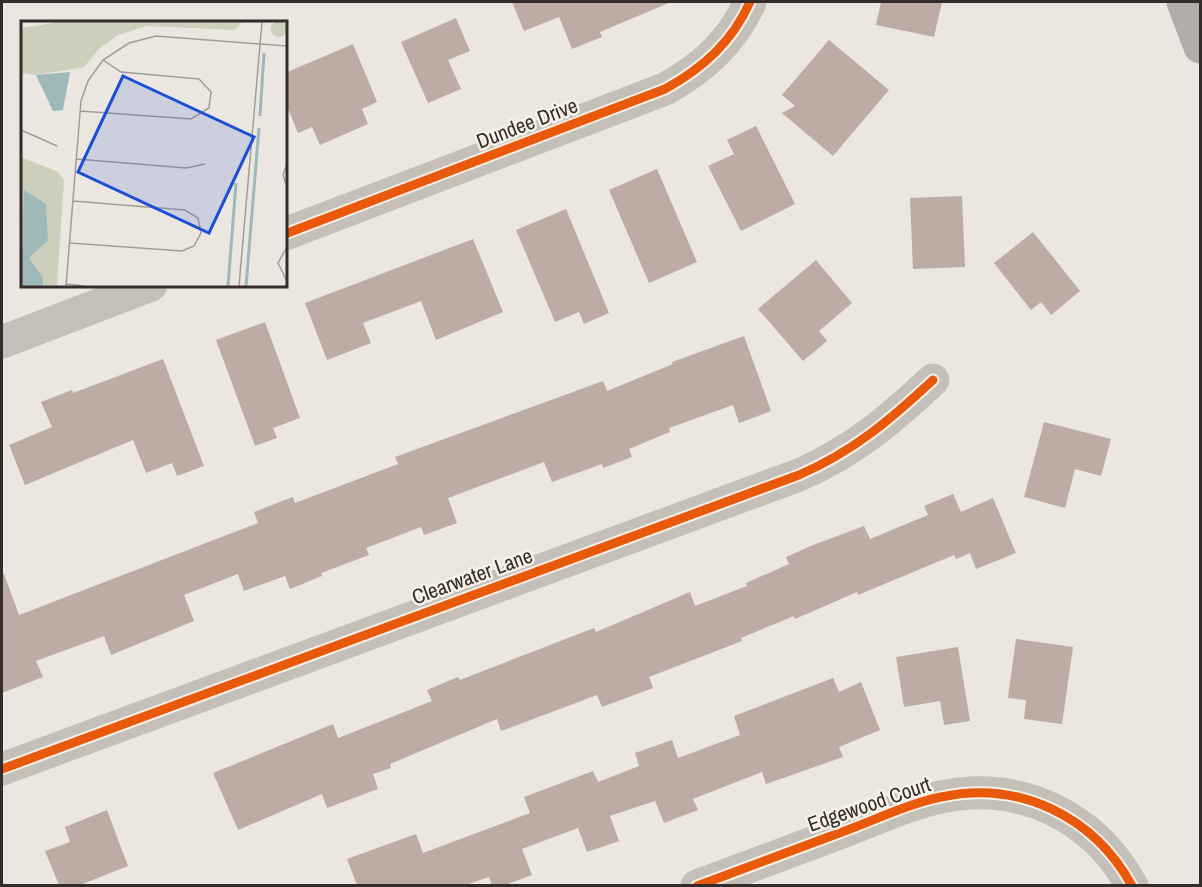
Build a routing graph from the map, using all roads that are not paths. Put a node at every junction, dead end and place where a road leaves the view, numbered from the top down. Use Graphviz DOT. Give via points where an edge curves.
graph roads {
  1 [pos="750,2"];
  2 [pos="1183,2"];
  3 [pos="1200,47"];
  4 [pos="286,234"];
  5 [pos="148,286"];
  6 [pos="2,342"];
  7 [pos="933,380"];
  8 [pos="2,769"];
  9 [pos="697,885"];
  10 [pos="1132,885"];
  1 -- 4 [label="street, Dundee Drive" via="729,38 710,59 665,89"];
  2 -- 3 [label="main road"];
  5 -- 6 [label="street"];
  7 -- 8 [label="street, Clearwater Lane" via="868,438 836,459 799,475"];
  9 -- 10 [label="street, Edgewood Court" via="919,803 986,793 1030,799 1076,821 1107,849"];
}
